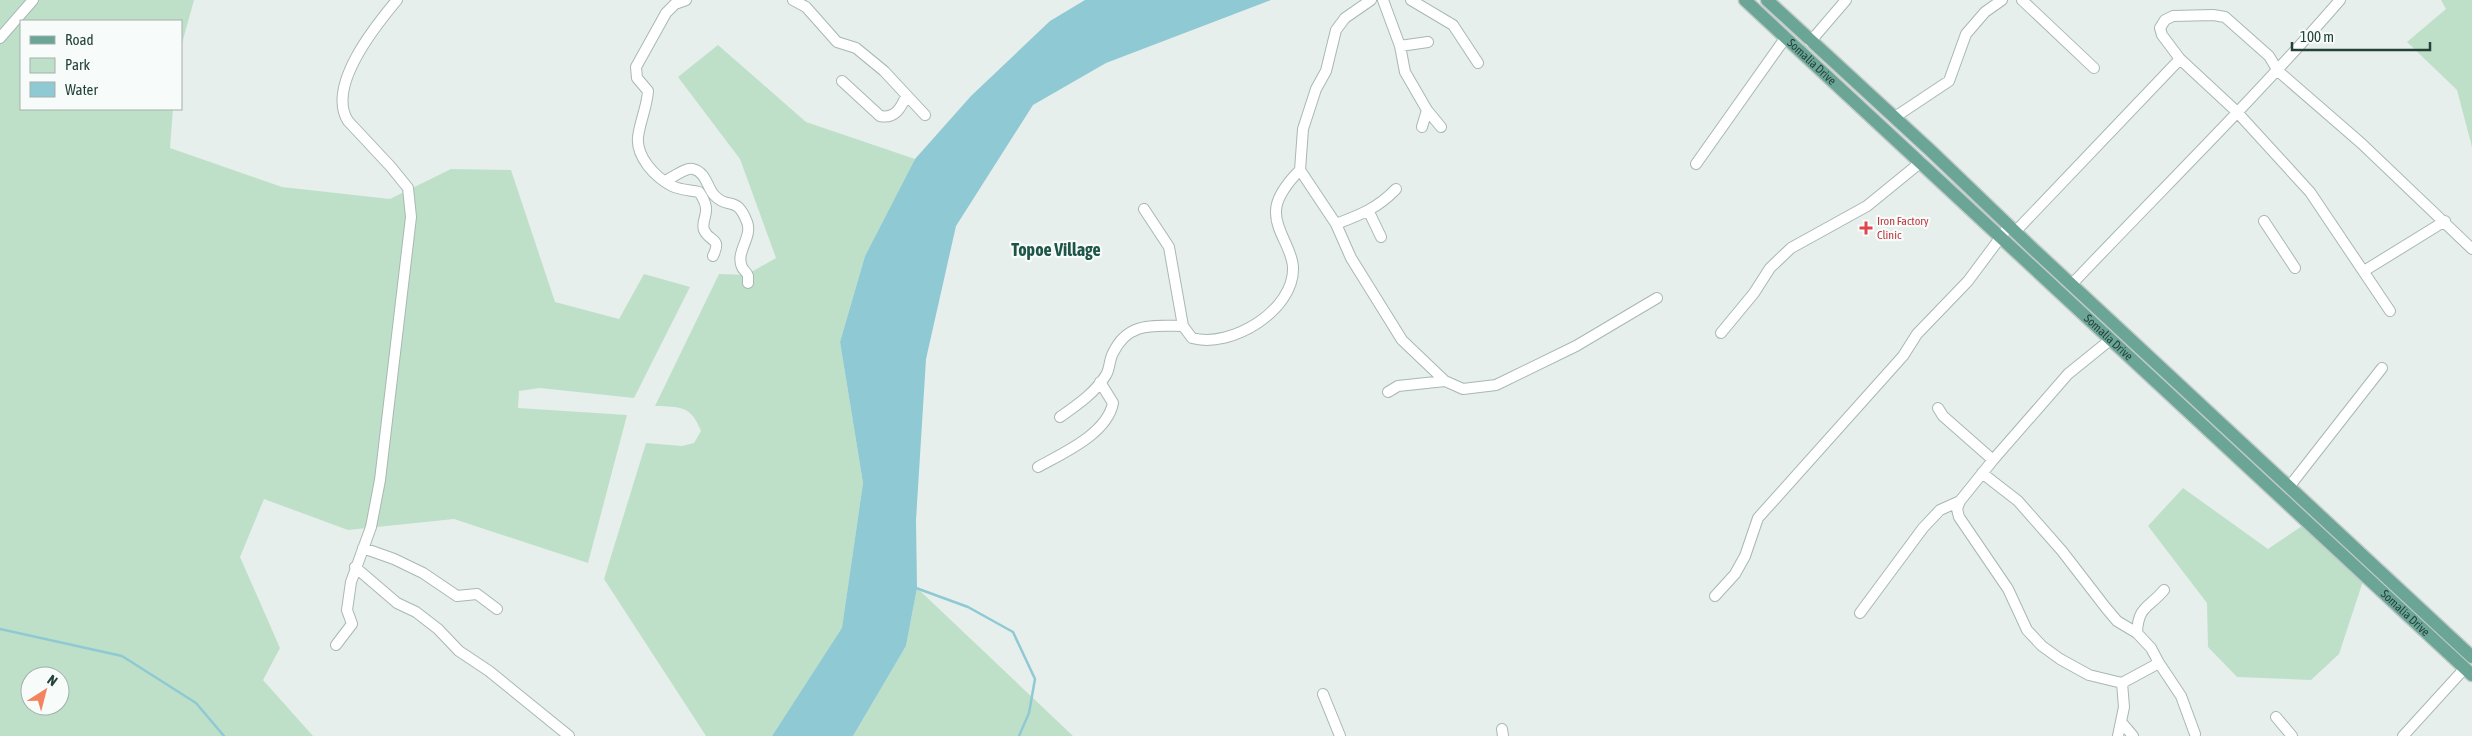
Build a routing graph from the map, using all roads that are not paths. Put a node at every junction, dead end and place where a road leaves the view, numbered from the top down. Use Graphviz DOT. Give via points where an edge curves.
graph roads {
  1 [pos="33,0"];
  2 [pos="396,0"];
  3 [pos="686,0"];
  4 [pos="793,0"];
  5 [pos="1370,0"];
  6 [pos="1383,0"];
  7 [pos="1411,0"];
  8 [pos="1745,0"];
  9 [pos="1766,0"];
  10 [pos="1846,0"];
  11 [pos="2002,0"];
  12 [pos="2022,0"];
  13 [pos="2340,0"];
  14 [pos="1786,37"];
  15 [pos="0,38"];
  16 [pos="1428,42"];
  17 [pos="1810,42"];
  18 [pos="1400,46"];
  19 [pos="2180,59"];
  20 [pos="1478,63"];
  21 [pos="2094,68"];
  22 [pos="2278,71"];
  23 [pos="842,81"];
  24 [pos="906,96"];
  25 [pos="1427,110"];
  26 [pos="2236,111"];
  27 [pos="925,115"];
  28 [pos="1895,117"];
  29 [pos="1422,127"];
  30 [pos="1441,127"];
  31 [pos="1921,162"];
  32 [pos="1696,164"];
  33 [pos="1300,170"];
  34 [pos="665,181"];
  35 [pos="1396,189"];
  36 [pos="1144,209"];
  37 [pos="1369,212"];
  38 [pos="2264,221"];
  39 [pos="2445,221"];
  40 [pos="1336,224"];
  41 [pos="2012,229"];
  42 [pos="1381,237"];
  43 [pos="2000,237"];
  44 [pos="2472,249"];
  45 [pos="713,256"];
  46 [pos="2295,268"];
  47 [pos="2364,271"];
  48 [pos="748,282"];
  49 [pos="2072,284"];
  50 [pos="1657,298"];
  51 [pos="2390,311"];
  52 [pos="1183,326"];
  53 [pos="1720,333"];
  54 [pos="2110,340"];
  55 [pos="2382,368"];
  56 [pos="1100,382"];
  57 [pos="1446,382"];
  58 [pos="1388,392"];
  59 [pos="1938,408"];
  60 [pos="1060,417"];
  61 [pos="1993,460"];
  62 [pos="1038,467"];
  63 [pos="1982,473"];
  64 [pos="2289,487"];
  65 [pos="1960,501"];
  66 [pos="363,548"];
  67 [pos="355,567"];
  68 [pos="2164,590"];
  69 [pos="1715,596"];
  70 [pos="497,608"];
  71 [pos="1860,613"];
  72 [pos="2137,633"];
  73 [pos="336,645"];
  74 [pos="2159,663"];
  75 [pos="2470,667"];
  76 [pos="2122,683"];
  77 [pos="1323,694"];
  78 [pos="2276,717"];
  79 [pos="2122,723"];
  80 [pos="2195,734"];
  81 [pos="569,736"];
  82 [pos="1340,736"];
  83 [pos="2118,736"];
  84 [pos="2133,736"];
  85 [pos="2292,736"];
  86 [pos="2403,736"];
  1 -- 15 [label="street"];
  2 -- 66 [label="street" via="372,29 355,57 342,105 348,121 408,188 410,217 380,480 371,527"];
  3 -- 34 [label="street" via="666,12 636,67 637,78 648,91 638,148 643,160"];
  4 -- 24 [label="street" via="806,6 837,42 860,51"];
  5 -- 33 [label="street" via="1344,18 1336,30 1326,71 1316,89 1303,129"];
  6 -- 18 [label="street"];
  7 -- 20 [label="street" via="1453,25"];
  8 -- 14 [label="main road, Somalia Drive"];
  9 -- 17 [label="main road, Somalia Drive"];
  10 -- 17 [label="street"];
  11 -- 28 [label="street" via="1985,12 1966,34 1948,81"];
  12 -- 21 [label="street"];
  13 -- 22 [label="street"];
  14 -- 31 [label="main road, Somalia Drive"];
  14 -- 32 [label="street"];
  16 -- 18 [label="street"];
  17 -- 28 [label="main road, Somalia Drive"];
  18 -- 25 [label="street" via="1405,72"];
  19 -- 22 [label="street" via="2162,35 2160,28 2165,20 2174,16 2213,15 2225,17 2270,56"];
  19 -- 26 [label="street"];
  19 -- 41 [label="street"];
  22 -- 26 [label="street"];
  22 -- 39 [label="street"];
  23 -- 24 [label="street" via="880,116 888,118 902,106"];
  24 -- 27 [label="street"];
  25 -- 29 [label="street"];
  25 -- 30 [label="street"];
  26 -- 47 [label="street" via="2310,192"];
  26 -- 49 [label="street"];
  28 -- 41 [label="main road, Somalia Drive"];
  31 -- 43 [label="main road, Somalia Drive"];
  31 -- 53 [label="street" via="1868,206 1792,248 1770,268 1754,293"];
  33 -- 40 [label="street"];
  33 -- 52 [label="street" via="1276,206 1277,221 1293,266 1292,279 1276,306 1243,333 1227,338 1199,340 1192,338"];
  34 -- 45 [label="street" via="673,187 699,192 703,197 707,212 704,231 717,247"];
  34 -- 48 [label="street" via="695,169 723,202 741,207 748,223 748,236 741,256"];
  35 -- 37 [label="street"];
  36 -- 52 [label="street" via="1169,247"];
  37 -- 40 [label="street"];
  37 -- 42 [label="street"];
  38 -- 46 [label="street"];
  39 -- 44 [label="street"];
  39 -- 47 [label="street"];
  40 -- 57 [label="street" via="1351,258 1402,340"];
  41 -- 43 [label="street"];
  41 -- 49 [label="main road, Somalia Drive"];
  43 -- 54 [label="main road, Somalia Drive"];
  43 -- 69 [label="street" via="1968,281 1917,334 1903,356 1758,518 1745,556"];
  47 -- 51 [label="street"];
  49 -- 64 [label="main road, Somalia Drive"];
  50 -- 57 [label="street" via="1576,346 1496,385 1463,389"];
  52 -- 56 [label="street" via="1142,326 1128,334 1114,350 1107,373"];
  54 -- 61 [label="street" via="2068,374"];
  54 -- 75 [label="main road, Somalia Drive"];
  55 -- 64 [label="street"];
  56 -- 60 [label="street" via="1083,401"];
  56 -- 62 [label="street" via="1114,403 1111,415 1096,432"];
  57 -- 58 [label="street" via="1398,386"];
  59 -- 61 [label="street"];
  61 -- 63 [label="street"];
  63 -- 65 [label="street"];
  63 -- 72 [label="street" via="2018,501 2117,621"];
  64 -- 75 [label="main road, Somalia Drive"];
  65 -- 71 [label="street" via="1940,510 1923,528"];
  65 -- 76 [label="street" via="1959,517 2008,589 2027,630 2042,646 2077,669"];
  66 -- 67 [label="street"];
  66 -- 70 [label="street" via="423,573 457,596 477,594"];
  67 -- 73 [label="street" via="347,610 352,624"];
  67 -- 81 [label="street" via="397,603 416,612 438,629 459,651 489,671"];
  68 -- 72 [label="street" via="2141,611"];
  72 -- 74 [label="street"];
  74 -- 76 [label="street"];
  74 -- 80 [label="street" via="2181,696"];
  75 -- 86 [label="street"];
  76 -- 79 [label="street"];
  77 -- 82 [label="street"];
  78 -- 85 [label="street"];
  79 -- 83 [label="street"];
  79 -- 84 [label="street"];
}
